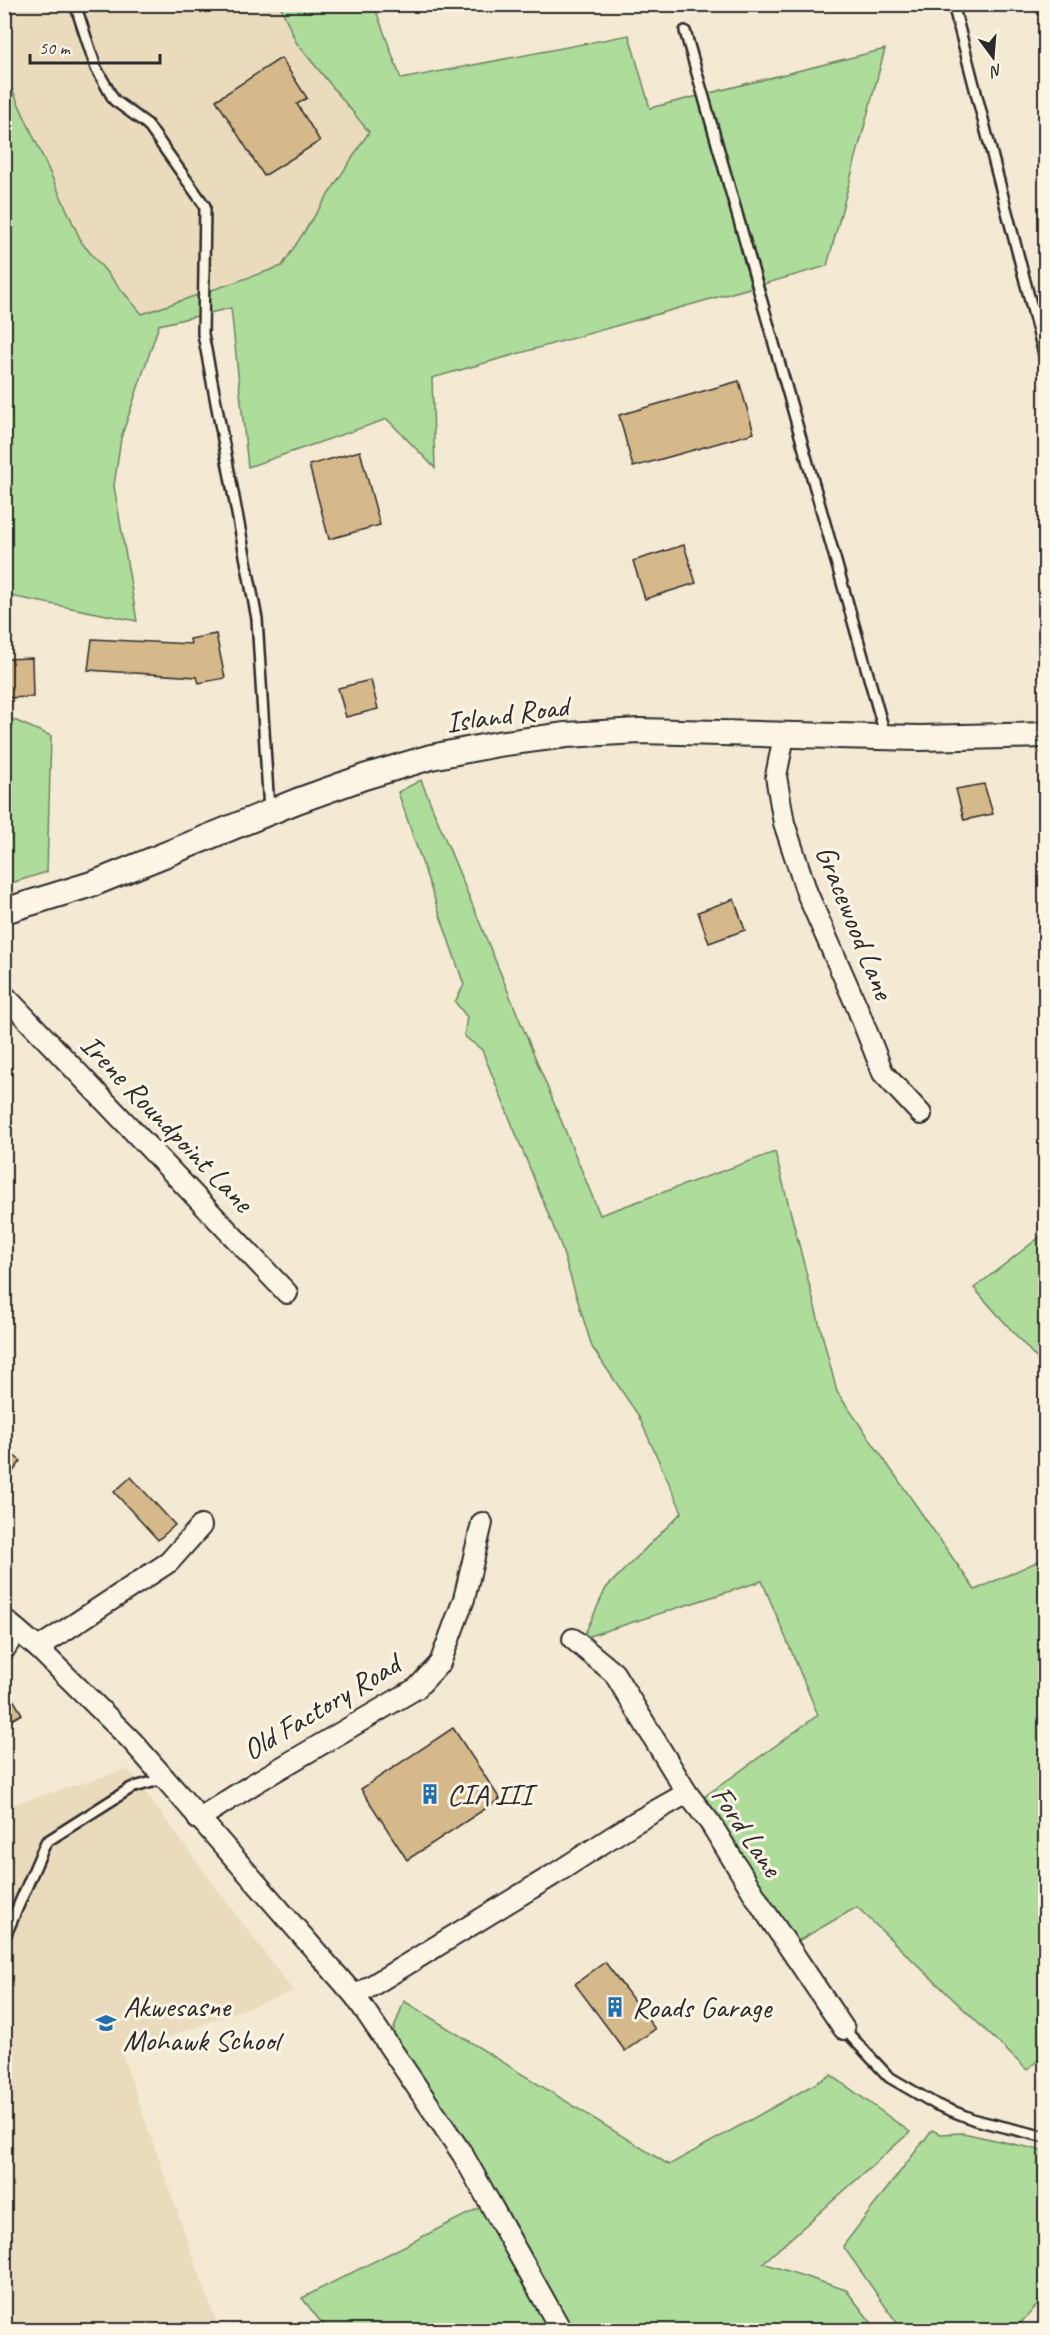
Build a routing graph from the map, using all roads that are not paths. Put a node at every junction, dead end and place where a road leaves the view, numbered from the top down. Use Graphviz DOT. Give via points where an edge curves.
graph roads {
  1 [pos="75,4"];
  2 [pos="953,4"];
  3 [pos="685,30"];
  4 [pos="1046,362"];
  5 [pos="1046,735"];
  6 [pos="784,736"];
  7 [pos="886,737"];
  8 [pos="269,812"];
  9 [pos="4,911"];
  10 [pos="4,995"];
  11 [pos="921,1114"];
  12 [pos="287,1293"];
  13 [pos="482,1523"];
  14 [pos="201,1526"];
  15 [pos="11,1624"];
  16 [pos="573,1639"];
  17 [pos="38,1648"];
  18 [pos="4,1650"];
  19 [pos="164,1779"];
  20 [pos="687,1793"];
  21 [pos="198,1819"];
  22 [pos="4,1939"];
  23 [pos="355,1996"];
  24 [pos="844,2029"];
  25 [pos="1046,2138"];
  26 [pos="561,2331"];
  1 -- 8 [label="lane" via="96,68 114,100 147,124 205,206 203,334 257,619"];
  2 -- 4 [label="lane"];
  3 -- 7 [label="lane"];
  5 -- 7 [label="street, Island Road"];
  6 -- 7 [label="street, Island Road"];
  6 -- 8 [label="street, Island Road" via="639,731 498,744 431,757"];
  6 -- 11 [label="street, Gracewood Lane" via="776,776 784,823 807,893 883,1073"];
  8 -- 9 [label="street, Island Road" via="95,883"];
  10 -- 12 [label="street, Irene Roundpoint Lane"];
  13 -- 21 [label="street, Old Factory Road" via="464,1599 440,1663 417,1688"];
  14 -- 17 [label="street" via="169,1562"];
  15 -- 17 [label="street"];
  15 -- 18 [label="street"];
  16 -- 20 [label="street" via="614,1672"];
  17 -- 19 [label="street" via="132,1741"];
  19 -- 21 [label="street"];
  19 -- 22 [label="lane" via="131,1788 46,1842"];
  20 -- 23 [label="street, Ford Lane"];
  20 -- 24 [label="street, Ford Lane"];
  21 -- 23 [label="street"];
  23 -- 26 [label="street" via="464,2156"];
  24 -- 25 [label="lane, Ford Lane" via="889,2077 937,2105 975,2120"];
}
